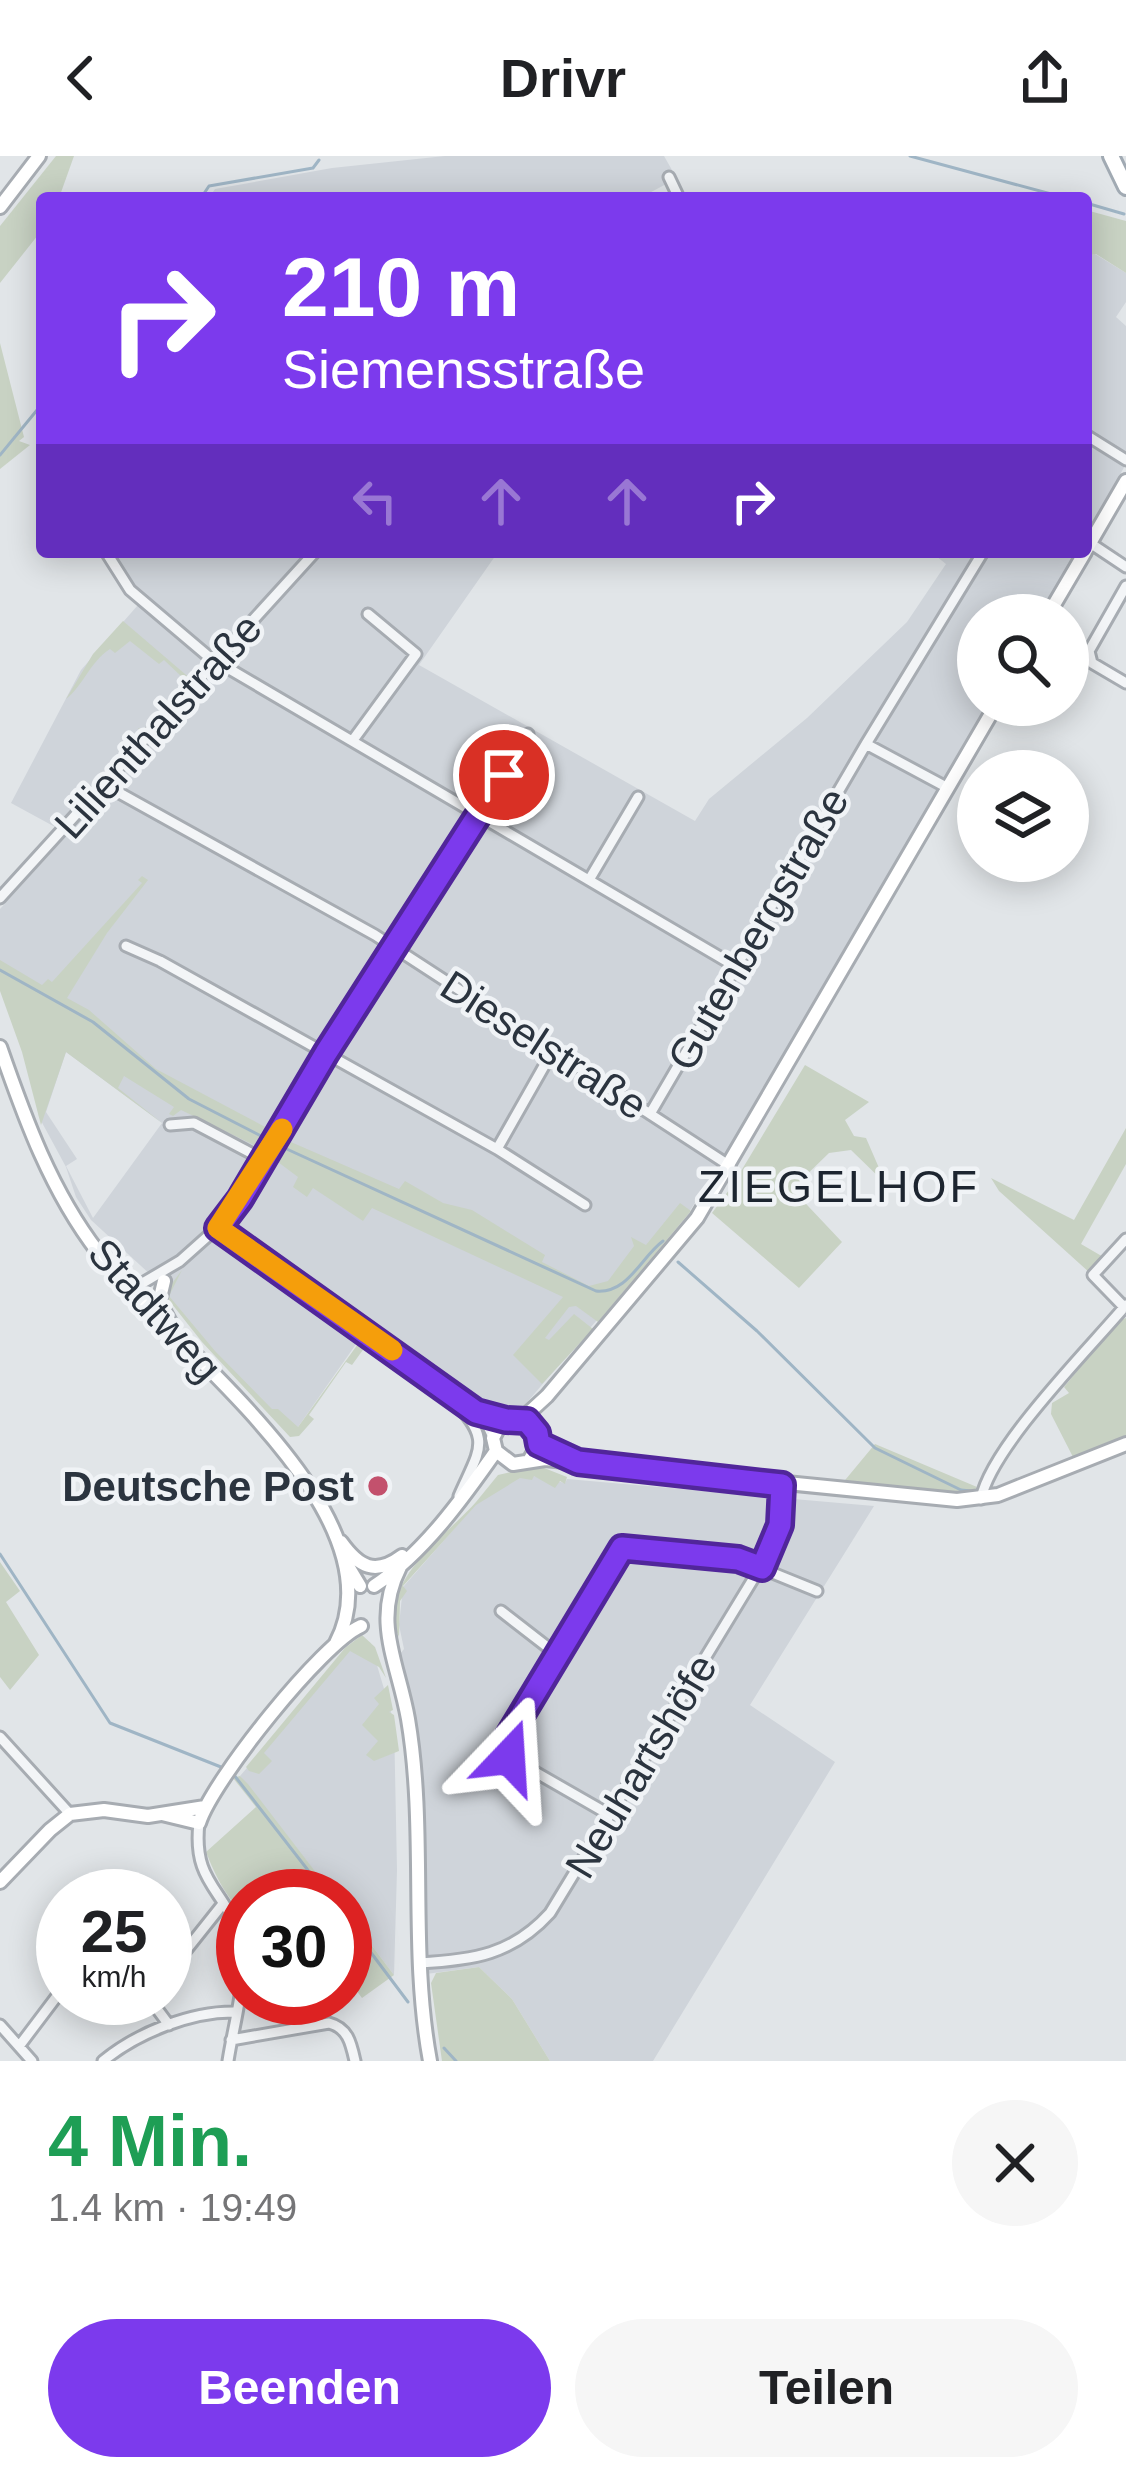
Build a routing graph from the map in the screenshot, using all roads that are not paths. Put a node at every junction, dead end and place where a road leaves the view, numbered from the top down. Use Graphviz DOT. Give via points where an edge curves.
graph roads {
  1 [pos="39,156"];
  2 [pos="1118,157"];
  3 [pos="669,177"];
  4 [pos="1126,187"];
  5 [pos="677,192"];
  6 [pos="0,207"];
  7 [pos="1092,440"];
  8 [pos="1126,460"];
  9 [pos="1126,482"];
  10 [pos="1092,540"];
  11 [pos="1092,550"];
  12 [pos="110,558"];
  13 [pos="310,558"];
  14 [pos="979,558"];
  15 [pos="1081,558"];
  16 [pos="1126,566"];
  17 [pos="1126,586"];
  18 [pos="1060,594"];
  19 [pos="368,614"];
  20 [pos="217,661"];
  21 [pos="1126,683"];
  22 [pos="984,726"];
  23 [pos="528,734"];
  24 [pos="353,740"];
  25 [pos="866,744"];
  26 [pos="105,785"];
  27 [pos="949,788"];
  28 [pos="638,797"];
  29 [pos="480,815"];
  30 [pos="589,880"];
  31 [pos="0,898"];
  32 [pos="126,946"];
  33 [pos="394,947"];
  34 [pos="735,966"];
  35 [pos="0,1047"];
  36 [pos="552,1052"];
  37 [pos="326,1053"];
  38 [pos="650,1114"];
  39 [pos="170,1125"];
  40 [pos="497,1149"];
  41 [pos="264,1160"];
  42 [pos="730,1166"];
  43 [pos="585,1205"];
  44 [pos="218,1228"];
  45 [pos="1126,1239"];
  46 [pos="172,1267"];
  47 [pos="115,1274"];
  48 [pos="164,1281"];
  49 [pos="135,1297"];
  50 [pos="1125,1306"];
  51 [pos="185,1348"];
  52 [pos="438,1382"];
  53 [pos="547,1396"];
  54 [pos="476,1412"];
  55 [pos="522,1419"];
  56 [pos="506,1420"];
  57 [pos="535,1428"];
  58 [pos="495,1444"];
  59 [pos="539,1444"];
  60 [pos="1126,1444"];
  61 [pos="530,1459"];
  62 [pos="507,1462"];
  63 [pos="578,1462"];
  64 [pos="475,1481"];
  65 [pos="782,1485"];
  66 [pos="981,1499"];
  67 [pos="458,1500"];
  68 [pos="335,1536"];
  69 [pos="414,1551"];
  70 [pos="400,1568"];
  71 [pos="762,1568"];
  72 [pos="361,1589"];
  73 [pos="817,1591"];
  74 [pos="386,1599"];
  75 [pos="501,1611"];
  76 [pos="348,1616"];
  77 [pos="384,1616"];
  78 [pos="365,1626"];
  79 [pos="336,1643"];
  80 [pos="390,1650"];
  81 [pos="559,1656"];
  82 [pos="0,1737"];
  83 [pos="205,1807"];
  84 [pos="70,1814"];
  85 [pos="161,1814"];
  86 [pos="610,1815"];
  87 [pos="200,1823"];
  88 [pos="0,1882"];
  89 [pos="216,1894"];
  90 [pos="216,1913"];
  91 [pos="192,1943"];
  92 [pos="419,1963"];
  93 [pos="216,2016"];
  94 [pos="36,2024"];
  95 [pos="0,2025"];
  96 [pos="234,2025"];
  97 [pos="169,2026"];
  98 [pos="231,2040"];
  99 [pos="20,2045"];
  100 [pos="32,2061"];
  101 [pos="104,2061"];
  102 [pos="228,2061"];
  103 [pos="355,2061"];
  104 [pos="430,2061"];
  1 -- 6 [label="street"];
  2 -- 4 [label="main road"];
  3 -- 5 [label="street"];
  7 -- 8 [label="street"];
  9 -- 10 [label="street"];
  11 -- 16 [label="street"];
  12 -- 20 [label="street" via="130,590"];
  13 -- 20 [label="street, Lilienthalstraße"];
  14 -- 25 [label="street, Gutenbergstraße"];
  15 -- 18 [label="street"];
  17 -- 21 [label="street" via="1089,651 1092,663"];
  19 -- 24 [label="street" via="416,654"];
  20 -- 24 [label="street"];
  20 -- 26 [label="street, Lilienthalstraße"];
  22 -- 27 [label="street"];
  23 -- 29 [label="street"];
  24 -- 29 [label="street"];
  25 -- 27 [label="street, Gutenbergstraße"];
  25 -- 34 [label="street, Gutenbergstraße"];
  26 -- 31 [label="street, Lilienthalstraße"];
  26 -- 33 [label="street, Dieselstraße"];
  27 -- 42 [label="street"];
  28 -- 30 [label="street"];
  29 -- 30 [label="street"];
  29 -- 33 [label="street"];
  30 -- 34 [label="street"];
  32 -- 37 [label="street"];
  33 -- 36 [label="street, Dieselstraße"];
  33 -- 37 [label="street"];
  34 -- 38 [label="street, Gutenbergstraße"];
  35 -- 47 [label="street, Stadtweg" via="59,1191"];
  36 -- 38 [label="street, Dieselstraße"];
  36 -- 40 [label="street"];
  37 -- 40 [label="street"];
  37 -- 41 [label="street"];
  38 -- 42 [label="street, Dieselstraße"];
  39 -- 41 [label="street" via="194,1123"];
  40 -- 43 [label="street"];
  41 -- 44 [label="street"];
  42 -- 53 [label="street" via="698,1218"];
  44 -- 46 [label="street"];
  44 -- 52 [label="street"];
  45 -- 50 [label="street" via="1093,1275"];
  46 -- 47 [label="street" via="141,1284"];
  46 -- 48 [label="street"];
  47 -- 49 [label="street, Stadtweg"];
  48 -- 49 [label="street"];
  48 -- 51 [label="street" via="161,1308"];
  49 -- 51 [label="street, Stadtweg"];
  50 -- 66 [label="street" via="1016,1436"];
  51 -- 68 [label="street, Stadtweg" via="289,1455"];
  52 -- 54 [label="street"];
  52 -- 67 [label="street" via="478,1435 477,1463"];
  53 -- 55 [label="street"];
  53 -- 57 [label="street"];
  54 -- 56 [label="street"];
  54 -- 58 [label="street"];
  55 -- 56 [label="street"];
  55 -- 57 [label="street"];
  56 -- 58 [label="street"];
  57 -- 59 [label="street"];
  58 -- 62 [label="street"];
  58 -- 64 [label="street"];
  59 -- 61 [label="street"];
  59 -- 63 [label="street"];
  60 -- 66 [label="street"];
  61 -- 62 [label="street"];
  61 -- 63 [label="street"];
  62 -- 64 [label="street"];
  63 -- 65 [label="street"];
  64 -- 67 [label="street"];
  65 -- 66 [label="street"];
  65 -- 71 [label="street, Neuhartshöfe" via="780,1525"];
  67 -- 69 [label="street"];
  68 -- 69 [label="street" via="371,1569"];
  68 -- 72 [label="street, Stadtweg"];
  69 -- 70 [label="street"];
  70 -- 72 [label="street"];
  70 -- 74 [label="street"];
  71 -- 73 [label="street"];
  71 -- 81 [label="street" via="622,1548"];
  71 -- 86 [label="street, Neuhartshöfe"];
  72 -- 74 [label="street, Stadtweg"];
  72 -- 76 [label="street"];
  74 -- 77 [label="street"];
  75 -- 81 [label="street"];
  76 -- 78 [label="street"];
  76 -- 79 [label="street"];
  77 -- 78 [label="street"];
  77 -- 80 [label="street"];
  78 -- 79 [label="street"];
  78 -- 80 [label="street"];
  79 -- 83 [label="street"];
  80 -- 92 [label="street" via="413,1759"];
  81 -- 86 [label="street" via="505,1742 509,1757"];
  82 -- 84 [label="street"];
  83 -- 85 [label="street"];
  83 -- 87 [label="street"];
  84 -- 85 [label="street"];
  84 -- 88 [label="street"];
  85 -- 87 [label="street"];
  86 -- 92 [label="street, Neuhartshöfe" via="535,1930 492,1955"];
  87 -- 89 [label="street" via="201,1868"];
  90 -- 91 [label="street"];
  92 -- 104 [label="street"];
  93 -- 97 [label="street"];
  94 -- 99 [label="street"];
  95 -- 99 [label="street"];
  96 -- 98 [label="street"];
  97 -- 101 [label="street"];
  98 -- 102 [label="street"];
  98 -- 103 [label="street" via="329,2023 348,2035"];
  99 -- 100 [label="street"];
}
